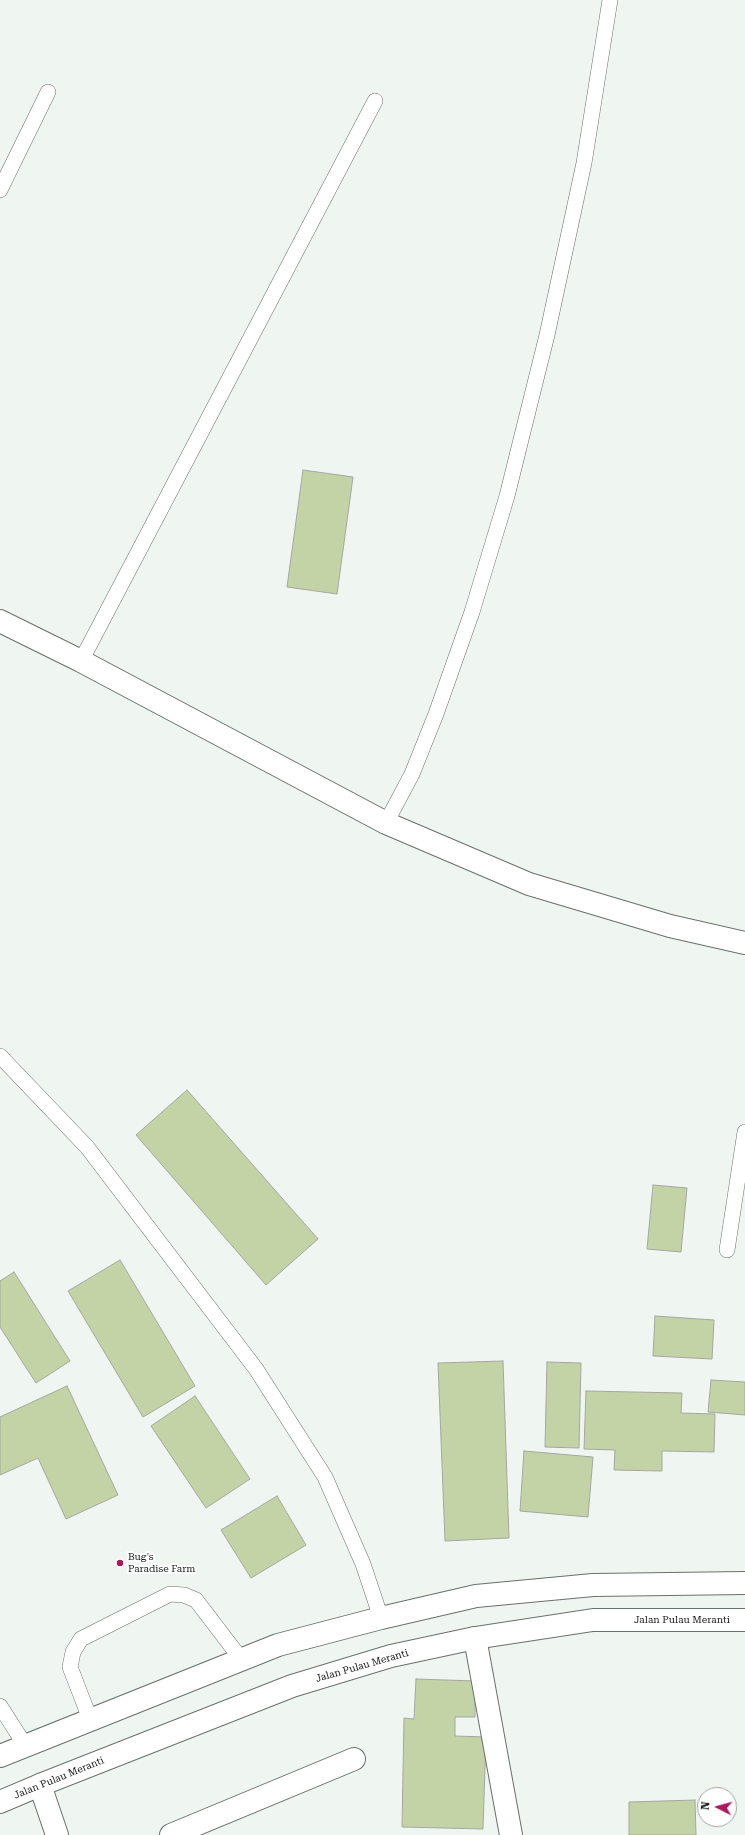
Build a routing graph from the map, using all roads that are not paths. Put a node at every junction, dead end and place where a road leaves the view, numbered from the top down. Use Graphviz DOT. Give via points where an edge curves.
graph roads {
  1 [pos="610,0"];
  2 [pos="48,92"];
  3 [pos="376,101"];
  4 [pos="0,190"];
  5 [pos="0,621"];
  6 [pos="81,661"];
  7 [pos="386,823"];
  8 [pos="745,943"];
  9 [pos="0,1056"];
  10 [pos="745,1132"];
  11 [pos="727,1250"];
  12 [pos="745,1583"];
  13 [pos="381,1618"];
  14 [pos="745,1620"];
  15 [pos="475,1638"];
  16 [pos="241,1659"];
  17 [pos="0,1706"];
  18 [pos="90,1719"];
  19 [pos="25,1745"];
  20 [pos="0,1756"];
  21 [pos="354,1759"];
  22 [pos="40,1785"];
  23 [pos="0,1802"];
  24 [pos="57,1835"];
  25 [pos="171,1835"];
  26 [pos="511,1835"];
  1 -- 7 [label="lane" via="584,163 547,335 507,496 472,612 436,714 412,774"];
  2 -- 4 [label="lane"];
  3 -- 6 [label="lane"];
  5 -- 6 [label="main road"];
  6 -- 7 [label="main road"];
  7 -- 8 [label="main road" via="529,884 670,926"];
  9 -- 13 [label="lane" via="87,1147 256,1369 325,1477 363,1564"];
  10 -- 11 [label="lane"];
  12 -- 13 [label="main road" via="593,1585 476,1596"];
  13 -- 16 [label="main road" via="278,1645"];
  14 -- 15 [label="main road, Jalan Pulau Meranti" via="593,1620"];
  15 -- 22 [label="main road, Jalan Pulau Meranti" via="391,1656 292,1686"];
  15 -- 26 [label="main road"];
  16 -- 18 [label="main road"];
  16 -- 18 [label="lane" via="196,1600 184,1595 170,1594 81,1639 73,1652 70,1667"];
  17 -- 19 [label="lane"];
  18 -- 19 [label="main road"];
  19 -- 20 [label="main road"];
  21 -- 25 [label="main road"];
  22 -- 23 [label="main road, Jalan Pulau Meranti"];
  22 -- 24 [label="main road"];
}
